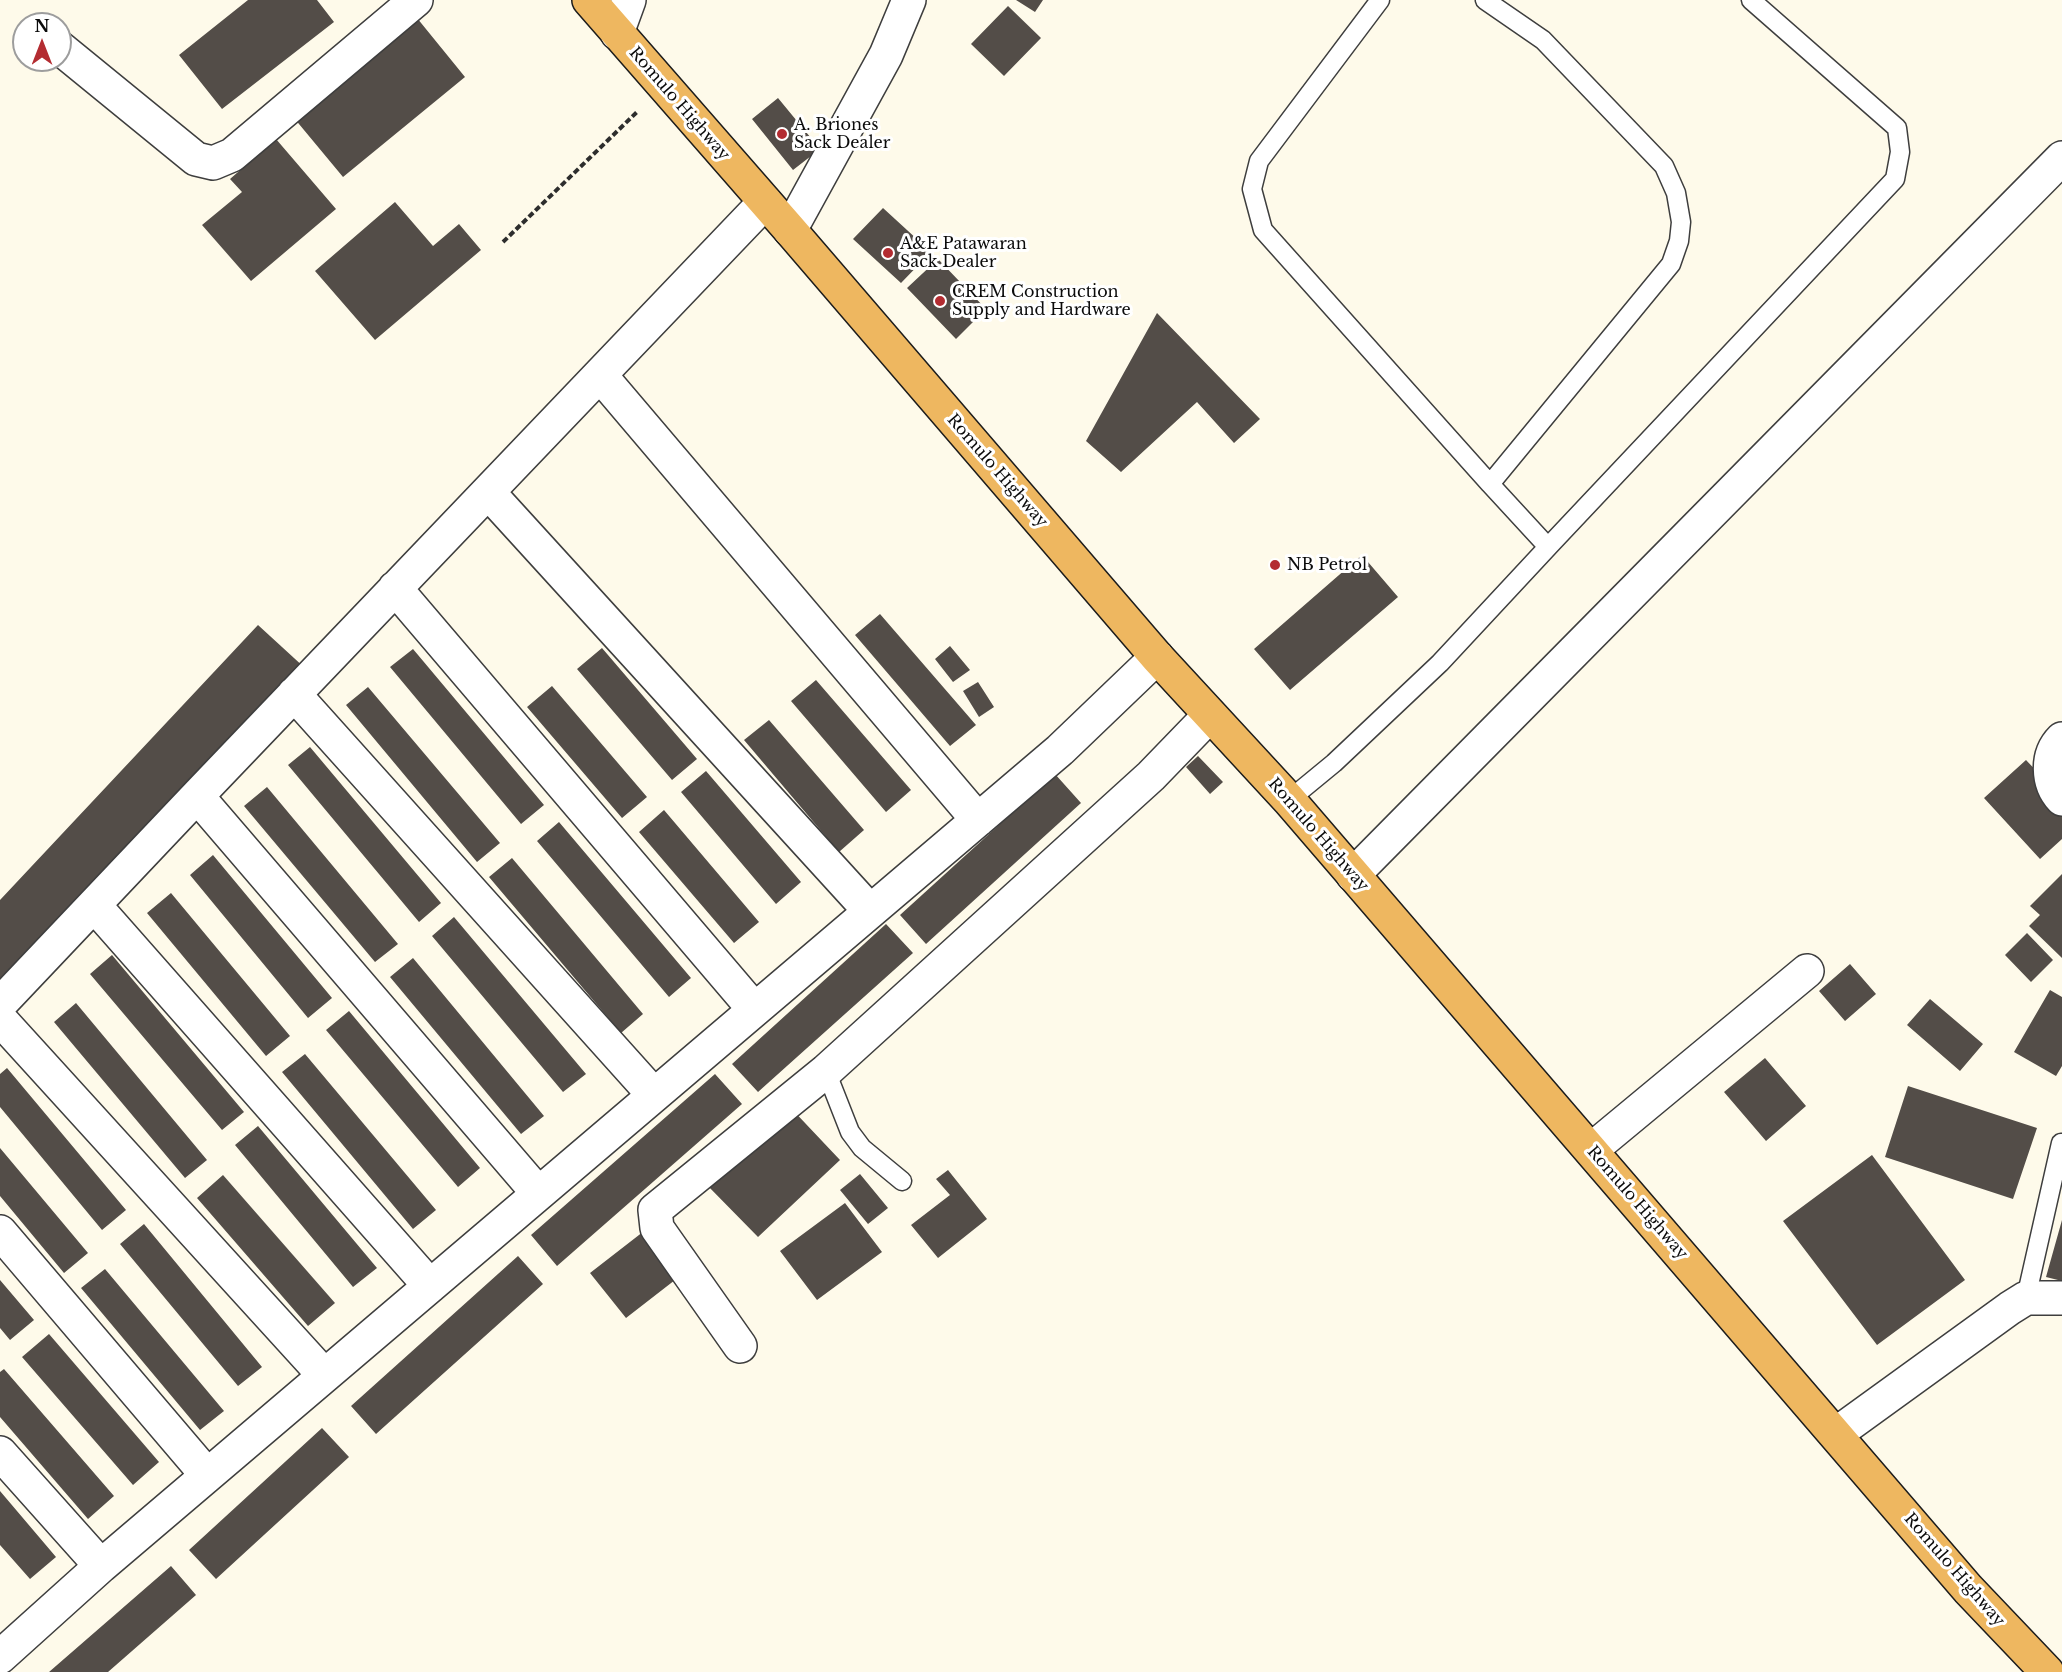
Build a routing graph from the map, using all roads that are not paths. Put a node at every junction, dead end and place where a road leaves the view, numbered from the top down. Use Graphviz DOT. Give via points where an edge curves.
graph roads {
  1 [pos="416,0"];
  2 [pos="589,0"];
  3 [pos="629,0"];
  4 [pos="909,0"];
  5 [pos="1380,0"];
  6 [pos="1485,0"];
  7 [pos="1751,0"];
  8 [pos="617,33"];
  9 [pos="72,58"];
  10 [pos="2062,158"];
  11 [pos="765,202"];
  12 [pos="790,230"];
  13 [pos="600,375"];
  14 [pos="1490,484"];
  15 [pos="488,492"];
  16 [pos="1548,547"];
  17 [pos="395,588"];
  18 [pos="1157,657"];
  19 [pos="294,694"];
  20 [pos="1210,715"];
  21 [pos="2062,739"];
  22 [pos="197,796"];
  23 [pos="2062,799"];
  24 [pos="1288,800"];
  25 [pos="978,820"];
  26 [pos="1353,875"];
  27 [pos="94,905"];
  28 [pos="870,911"];
  29 [pos="1807,971"];
  30 [pos="0,1004"];
  31 [pos="754,1009"];
  32 [pos="0,1019"];
  33 [pos="826,1071"];
  34 [pos="654,1095"];
  35 [pos="2061,1143"];
  36 [pos="1591,1150"];
  37 [pos="902,1181"];
  38 [pos="538,1194"];
  39 [pos="0,1232"];
  40 [pos="429,1286"];
  41 [pos="2026,1298"];
  42 [pos="2062,1298"];
  43 [pos="740,1346"];
  44 [pos="324,1375"];
  45 [pos="1836,1434"];
  46 [pos="0,1453"];
  47 [pos="207,1476"];
  48 [pos="100,1566"];
  49 [pos="0,1657"];
  50 [pos="2047,1672"];
  1 -- 9 [label="street" via="232,155 213,163 196,159"];
  2 -- 8 [label="highway, Romulo Highway"];
  3 -- 8 [label="street"];
  4 -- 12 [label="street" via="886,54"];
  5 -- 14 [label="lane" via="1259,161 1252,189 1263,230"];
  6 -- 14 [label="lane" via="1543,40 1664,166 1676,193 1681,222 1671,264"];
  7 -- 16 [label="lane" via="1897,128 1900,152 1895,179"];
  8 -- 11 [label="highway, Romulo Highway"];
  10 -- 26 [label="street"];
  11 -- 12 [label="highway, Romulo Highway"];
  11 -- 13 [label="street"];
  12 -- 18 [label="highway, Romulo Highway"];
  13 -- 15 [label="street"];
  13 -- 25 [label="street"];
  14 -- 16 [label="lane"];
  15 -- 17 [label="street"];
  15 -- 28 [label="street"];
  16 -- 24 [label="lane" via="1433,670 1334,763"];
  17 -- 19 [label="street"];
  17 -- 31 [label="street"];
  18 -- 20 [label="highway, Romulo Highway"];
  18 -- 25 [label="street" via="1060,750"];
  19 -- 22 [label="street"];
  19 -- 34 [label="street"];
  20 -- 24 [label="highway, Romulo Highway"];
  20 -- 33 [label="street" via="1151,776"];
  21 -- 23 [label="street" via="2056,745 2049,768"];
  22 -- 27 [label="street"];
  22 -- 38 [label="street"];
  24 -- 26 [label="highway, Romulo Highway"];
  25 -- 28 [label="street"];
  26 -- 36 [label="highway, Romulo Highway"];
  27 -- 30 [label="street"];
  27 -- 40 [label="street"];
  28 -- 31 [label="street"];
  29 -- 36 [label="street"];
  31 -- 34 [label="street"];
  32 -- 44 [label="street"];
  33 -- 37 [label="lane" via="850,1132 861,1148"];
  33 -- 43 [label="street" via="655,1210 657,1228"];
  34 -- 38 [label="street"];
  35 -- 41 [label="lane"];
  36 -- 45 [label="highway, Romulo Highway"];
  38 -- 40 [label="street"];
  39 -- 47 [label="street"];
  40 -- 44 [label="street"];
  41 -- 42 [label="street"];
  41 -- 45 [label="street"];
  44 -- 47 [label="street"];
  45 -- 50 [label="highway, Romulo Highway" via="1968,1589"];
  46 -- 48 [label="street"];
  47 -- 48 [label="street"];
  48 -- 49 [label="street"];
}
